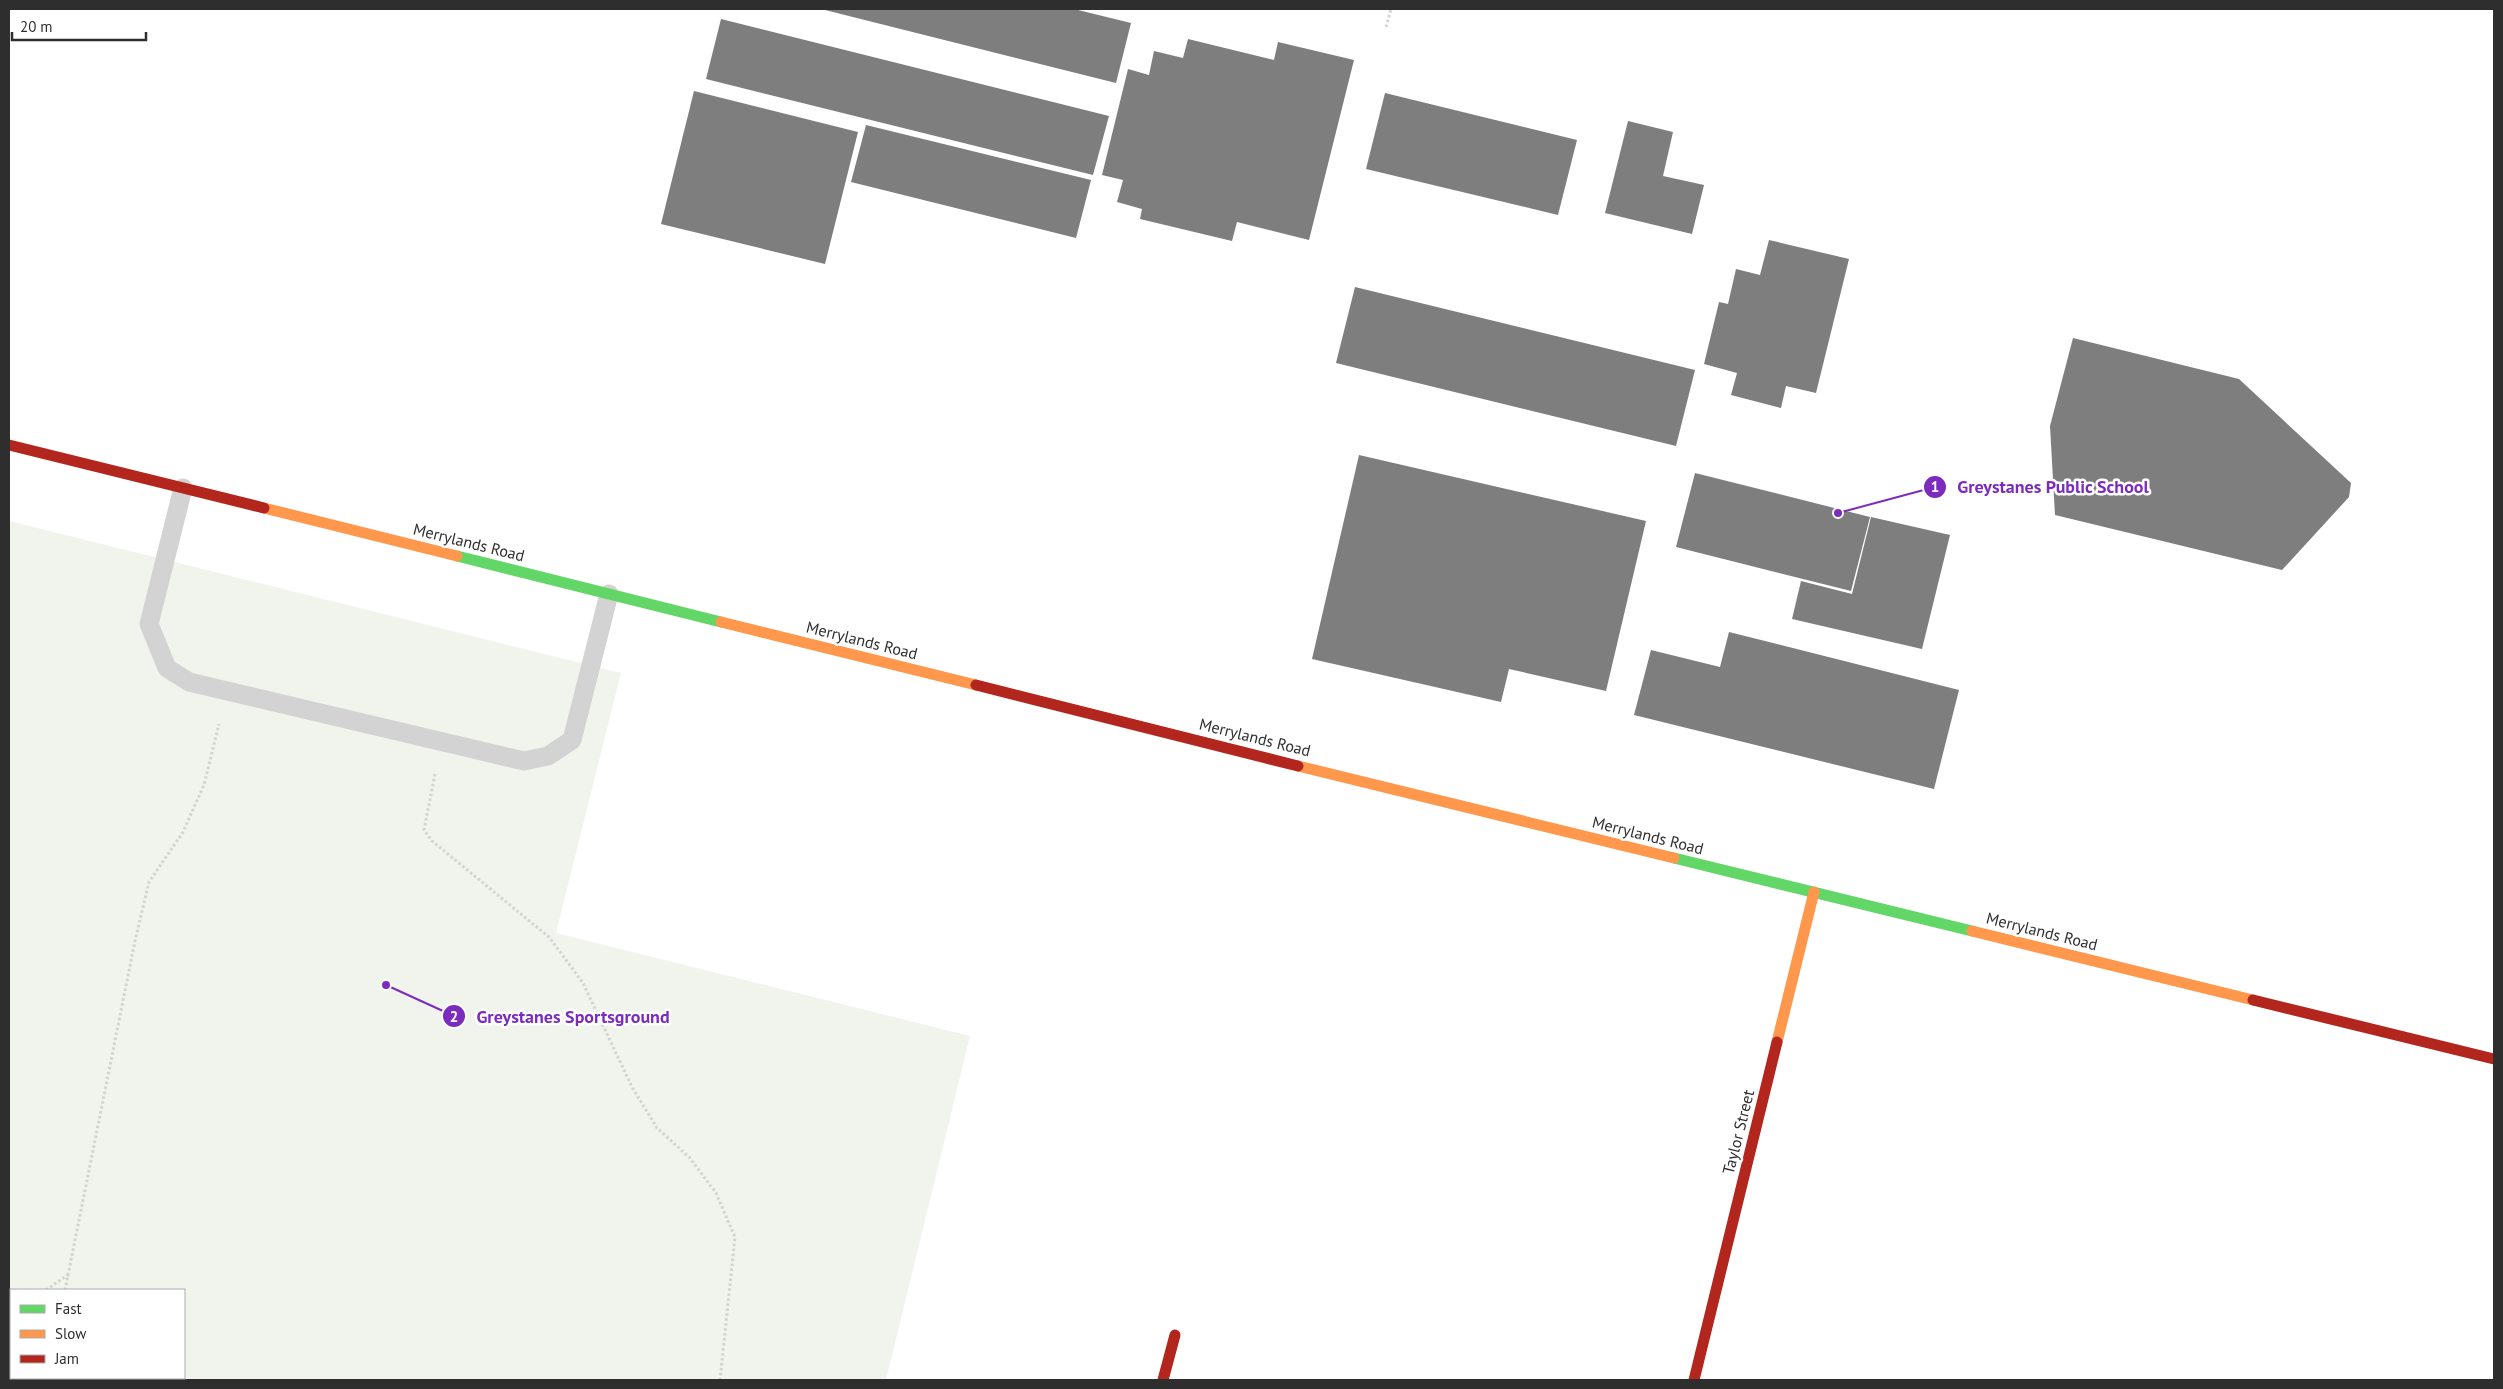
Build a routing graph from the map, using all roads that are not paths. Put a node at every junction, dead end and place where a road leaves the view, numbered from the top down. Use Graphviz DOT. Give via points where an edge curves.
graph roads {
  1 [pos="9,445"];
  2 [pos="182,488"];
  3 [pos="609,594"];
  4 [pos="1814,892"];
  5 [pos="2494,1059"];
  6 [pos="1175,1335"];
  7 [pos="1163,1380"];
  8 [pos="1694,1380"];
  1 -- 2 [label="main road, Merrylands Road"];
  2 -- 3 [label="main road, Merrylands Road"];
  2 -- 3 [label="lane" via="149,624 168,668 189,682 524,761 548,756 572,740"];
  3 -- 4 [label="main road, Merrylands Road"];
  4 -- 5 [label="main road, Merrylands Road"];
  4 -- 8 [label="main road, Taylor Street"];
  6 -- 7 [label="main road"];
}
